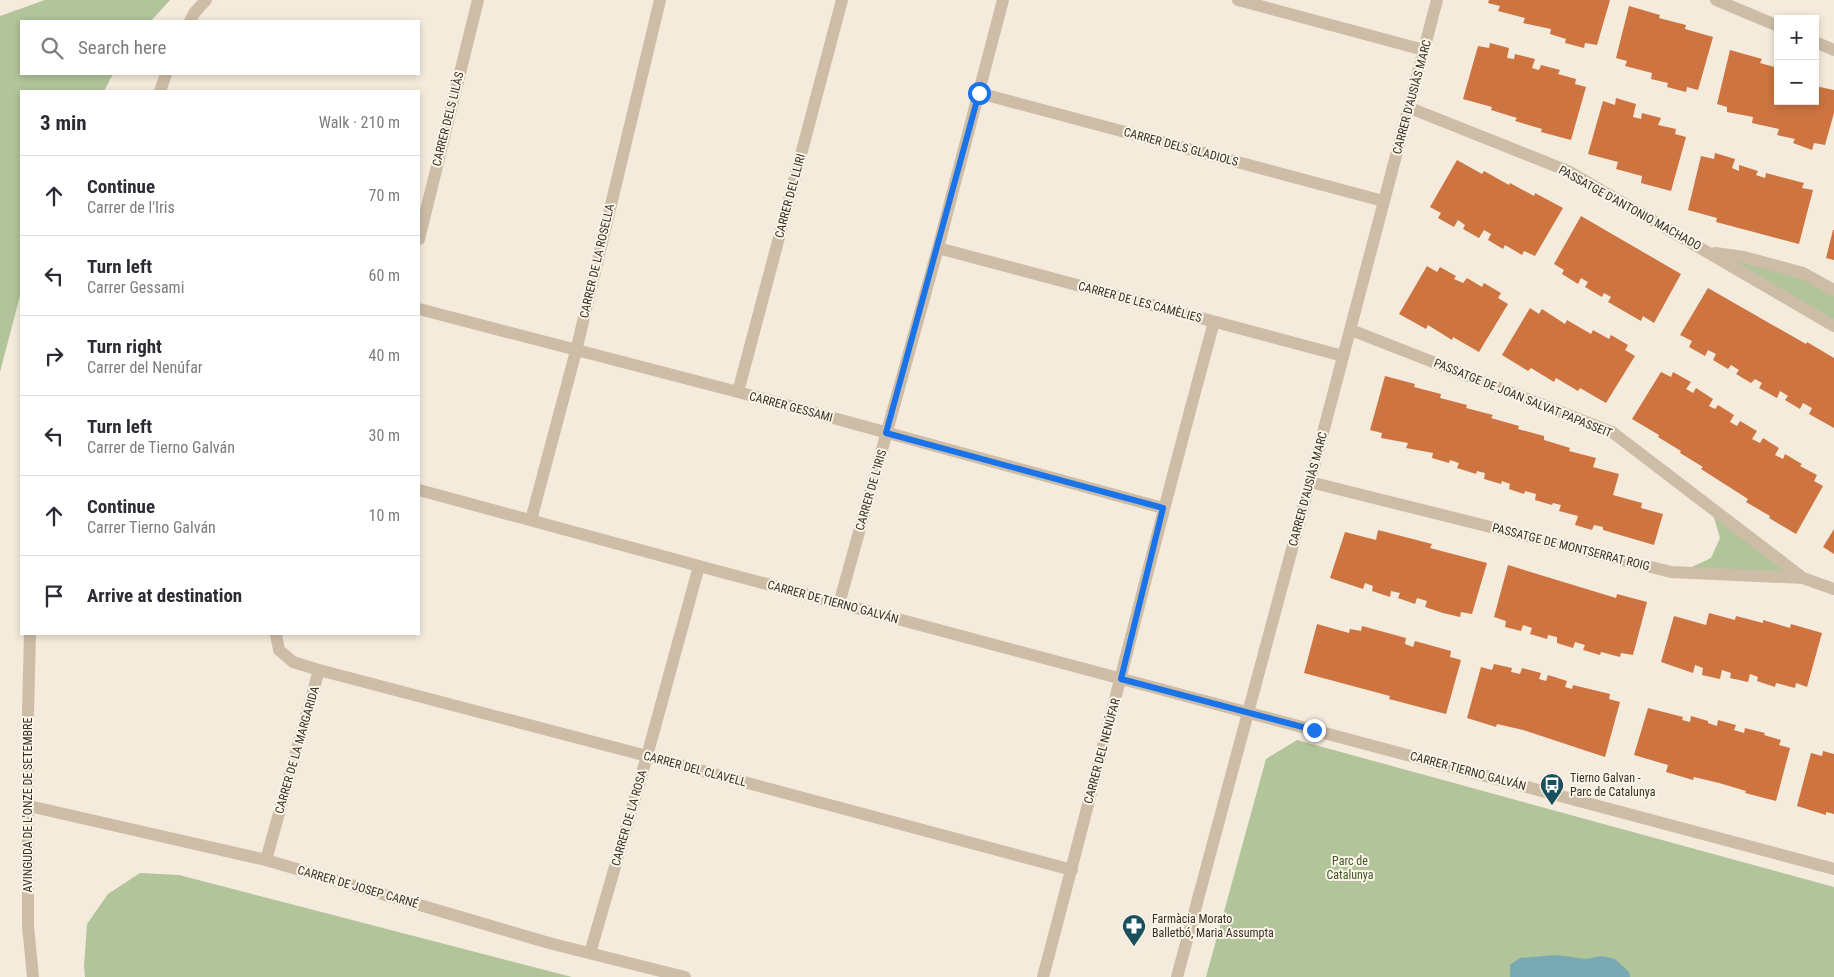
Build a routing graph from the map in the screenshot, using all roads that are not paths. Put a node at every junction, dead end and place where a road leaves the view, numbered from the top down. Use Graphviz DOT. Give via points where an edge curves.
graph roads {
  1 [pos="206,0"];
  2 [pos="478,0"];
  3 [pos="660,0"];
  4 [pos="842,0"];
  5 [pos="1003,0"];
  6 [pos="1238,0"];
  7 [pos="1437,0"];
  8 [pos="1716,0"];
  9 [pos="191,20"];
  10 [pos="1774,24"];
  11 [pos="1819,44"];
  12 [pos="1424,50"];
  13 [pos="1834,50"];
  14 [pos="166,75"];
  15 [pos="160,90"];
  16 [pos="979,93"];
  17 [pos="1410,108"];
  18 [pos="1384,201"];
  19 [pos="420,235"];
  20 [pos="938,248"];
  21 [pos="1710,253"];
  22 [pos="1834,290"];
  23 [pos="420,309"];
  24 [pos="1214,322"];
  25 [pos="1834,326"];
  26 [pos="1351,330"];
  27 [pos="576,350"];
  28 [pos="1343,356"];
  29 [pos="738,392"];
  30 [pos="886,433"];
  31 [pos="1310,482"];
  32 [pos="420,490"];
  33 [pos="1163,508"];
  34 [pos="531,520"];
  35 [pos="698,566"];
  36 [pos="1803,578"];
  37 [pos="1834,589"];
  38 [pos="839,604"];
  39 [pos="30,635"];
  40 [pos="276,635"];
  41 [pos="319,670"];
  42 [pos="1121,679"];
  43 [pos="1248,712"];
  44 [pos="647,756"];
  45 [pos="28,806"];
  46 [pos="266,860"];
  47 [pos="1834,869"];
  48 [pos="1072,870"];
  49 [pos="590,953"];
  50 [pos="33,977"];
  51 [pos="685,977"];
  52 [pos="1043,977"];
  53 [pos="1177,977"];
  1 -- 9 [label="street"];
  2 -- 19 [label="street, CARRER DELS LILÀS"];
  3 -- 27 [label="street, CARRER DE LA ROSELLA"];
  4 -- 29 [label="street, CARRER DEL LLIRI"];
  5 -- 16 [label="street, CARRER DE L'IRIS"];
  6 -- 12 [label="street"];
  7 -- 12 [label="street, CARRER D'AUSIÀS MARC"];
  8 -- 10 [label="street"];
  11 -- 13 [label="street"];
  12 -- 17 [label="street, CARRER D'AUSIÀS MARC"];
  14 -- 15 [label="street"];
  16 -- 18 [label="street, CARRER DELS GLADIOLS"];
  16 -- 20 [label="street, CARRER DE L'IRIS"];
  17 -- 18 [label="street, CARRER D'AUSIÀS MARC"];
  17 -- 21 [label="street, PASSATGE D'ANTONIO MACHADO" via="1568,171"];
  18 -- 26 [label="street, CARRER D'AUSIÀS MARC"];
  20 -- 24 [label="street, CARRER DE LES CAMÈLIES"];
  20 -- 30 [label="street, CARRER DE L'IRIS"];
  21 -- 22 [label="street, PASSATGE D'ANTONIO MACHADO" via="1744,257 1803,273"];
  21 -- 25 [label="street, PASSATGE D'ANTONIO MACHADO"];
  23 -- 27 [label="street, CARRER GESSAMI"];
  24 -- 28 [label="street, CARRER DE LES CAMÈLIES"];
  24 -- 33 [label="street, CARRER DEL NENÚFAR"];
  26 -- 28 [label="street, CARRER D'AUSIÀS MARC"];
  26 -- 36 [label="street, PASSATGE DE JOAN SALVAT PAPASSEIT" via="1612,432"];
  27 -- 29 [label="street, CARRER GESSAMI"];
  27 -- 34 [label="street, CARRER DE LA ROSELLA"];
  28 -- 31 [label="street, CARRER D'AUSIÀS MARC"];
  29 -- 30 [label="street, CARRER GESSAMI"];
  30 -- 33 [label="street, CARRER GESSAMI"];
  30 -- 38 [label="street, CARRER DE L'IRIS"];
  31 -- 36 [label="street, PASSATGE DE MONTSERRAT ROIG" via="1670,572"];
  31 -- 43 [label="street, CARRER D'AUSIÀS MARC"];
  32 -- 34 [label="street, CARRER DE TIERNO GALVÁN"];
  33 -- 42 [label="street, CARRER DEL NENÚFAR"];
  34 -- 35 [label="street, CARRER DE TIERNO GALVÁN"];
  35 -- 38 [label="street, CARRER DE TIERNO GALVÁN"];
  35 -- 44 [label="street, CARRER DE LA ROSA"];
  36 -- 37 [label="street, PASSATGE DE MONTSERRAT ROIG"];
  38 -- 42 [label="street, CARRER DE TIERNO GALVÁN"];
  39 -- 45 [label="street, AVINGUDA DE L'ONZE DE SETEMBRE"];
  40 -- 41 [label="street, CARRER DE LA MARGARIDA" via="279,650 293,662"];
  41 -- 44 [label="street, CARRER DEL CLAVELL"];
  41 -- 46 [label="street, CARRER DE LA MARGARIDA"];
  42 -- 43 [label="street, CARRER DE TIERNO GALVÁN"];
  42 -- 48 [label="street, CARRER DEL NENÚFAR"];
  43 -- 47 [label="street, CARRER TIERNO GALVÁN"];
  43 -- 53 [label="street, CARRER D'AUSIÀS MARC"];
  44 -- 48 [label="street, CARRER DEL CLAVELL"];
  44 -- 49 [label="street, CARRER DE LA ROSA"];
  45 -- 46 [label="street, CARRER DE JOSEP CARNÉ"];
  45 -- 50 [label="street, AVINGUDA DE L'ONZE DE SETEMBRE" via="28,926"];
  46 -- 49 [label="street, CARRER DE JOSEP CARNÉ"];
  48 -- 52 [label="street, CARRER DEL NENÚFAR"];
  49 -- 51 [label="street, CARRER DE JOSEP CARNÉ"];
}
